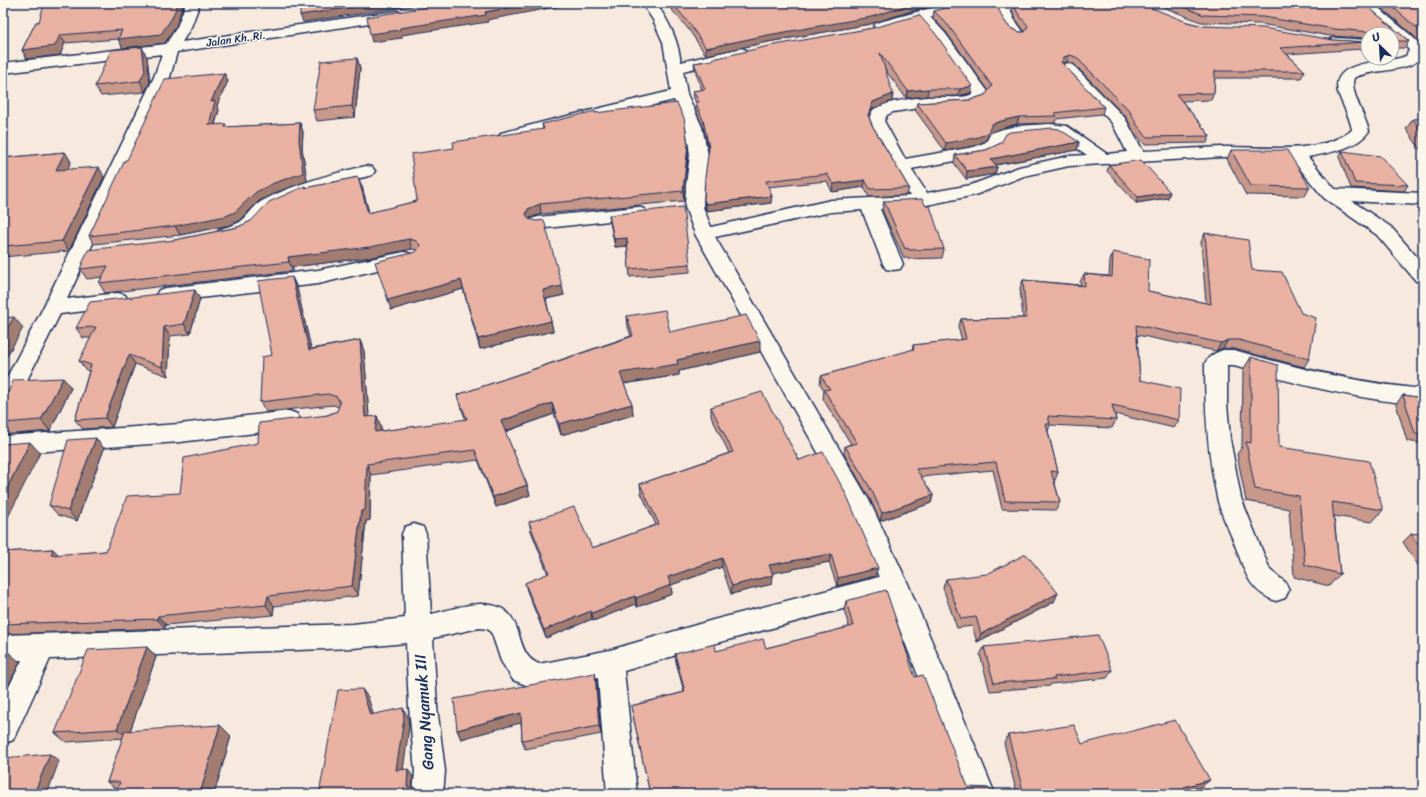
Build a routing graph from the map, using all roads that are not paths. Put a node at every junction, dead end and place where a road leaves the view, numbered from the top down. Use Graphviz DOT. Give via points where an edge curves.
graph roads {
  1 [pos="193,3"];
  2 [pos="649,3"];
  3 [pos="1046,3"];
  4 [pos="1366,3"];
  5 [pos="1001,6"];
  6 [pos="407,13"];
  7 [pos="920,14"];
  8 [pos="1387,26"];
  9 [pos="864,31"];
  10 [pos="1018,34"];
  11 [pos="1323,40"];
  12 [pos="1400,41"];
  13 [pos="1360,43"];
  14 [pos="171,48"];
  15 [pos="752,51"];
  16 [pos="1400,62"];
  17 [pos="1382,66"];
  18 [pos="3,68"];
  19 [pos="674,68"];
  20 [pos="1068,68"];
  21 [pos="679,94"];
  22 [pos="507,137"];
  23 [pos="1295,152"];
  24 [pos="1137,156"];
  25 [pos="1104,159"];
  26 [pos="902,165"];
  27 [pos="366,171"];
  28 [pos="1330,194"];
  29 [pos="1423,199"];
  30 [pos="922,200"];
  31 [pos="868,203"];
  32 [pos="655,211"];
  33 [pos="538,223"];
  34 [pos="704,234"];
  35 [pos="211,237"];
  36 [pos="412,256"];
  37 [pos="892,264"];
  38 [pos="1423,276"];
  39 [pos="53,308"];
  40 [pos="1423,397"];
  41 [pos="3,406"];
  42 [pos="310,418"];
  43 [pos="3,445"];
  44 [pos="414,534"];
  45 [pos="895,584"];
  46 [pos="1276,590"];
  47 [pos="419,630"];
  48 [pos="42,646"];
  49 [pos="3,648"];
  50 [pos="610,663"];
  51 [pos="3,730"];
  52 [pos="428,794"];
  53 [pos="622,794"];
  54 [pos="980,794"];
  1 -- 14 [label="street" via="184,27"];
  2 -- 19 [label="street" via="670,42"];
  3 -- 5 [label="street"];
  4 -- 8 [label="street"];
  5 -- 7 [label="street" via="942,9"];
  5 -- 10 [label="street" via="1007,20"];
  6 -- 14 [label="street, Jalan Kh. Ri."];
  7 -- 9 [label="street"];
  7 -- 26 [label="street" via="940,36 981,93 978,98 968,101 926,102 880,112 876,121"];
  11 -- 13 [label="street"];
  12 -- 16 [label="street" via="1417,50 1410,59"];
  14 -- 18 [label="street, Jalan Kh. Ri."];
  14 -- 39 [label="street" via="162,77 87,253"];
  15 -- 19 [label="street"];
  17 -- 23 [label="street" via="1357,69 1345,80 1346,90 1359,120 1360,131 1352,138 1334,146 1310,152"];
  19 -- 21 [label="street"];
  20 -- 24 [label="street" via="1118,121"];
  21 -- 22 [label="street"];
  21 -- 34 [label="street" via="694,127 699,155 695,184 686,207"];
  23 -- 24 [label="street"];
  23 -- 28 [label="street"];
  24 -- 25 [label="street"];
  25 -- 26 [label="street" via="1061,130 1038,129 1003,134 997,137 992,146 978,152"];
  25 -- 30 [label="street" via="1069,161 1020,172 975,190"];
  26 -- 30 [label="street"];
  27 -- 35 [label="street" via="284,197 266,206 247,226"];
  28 -- 29 [label="street"];
  28 -- 38 [label="street" via="1384,231"];
  30 -- 31 [label="street"];
  31 -- 34 [label="street" via="803,211"];
  31 -- 37 [label="street"];
  32 -- 33 [label="street"];
  34 -- 45 [label="street" via="857,500"];
  36 -- 39 [label="street" via="318,278"];
  39 -- 41 [label="street"];
  40 -- 46 [label="street" via="1343,387 1234,358 1223,358 1216,363 1219,440 1229,498 1260,577"];
  42 -- 43 [label="street" via="180,433"];
  44 -- 47 [label="street, Gang Nyamuk III"];
  45 -- 50 [label="street" via="713,632"];
  45 -- 54 [label="street"];
  47 -- 48 [label="street" via="353,636"];
  47 -- 50 [label="street" via="479,616 495,618 504,628 511,652 523,671 539,677"];
  47 -- 52 [label="street, Gang Nyamuk III" via="423,707 430,771"];
  48 -- 49 [label="street"];
  48 -- 51 [label="street"];
  50 -- 53 [label="street"];
}
